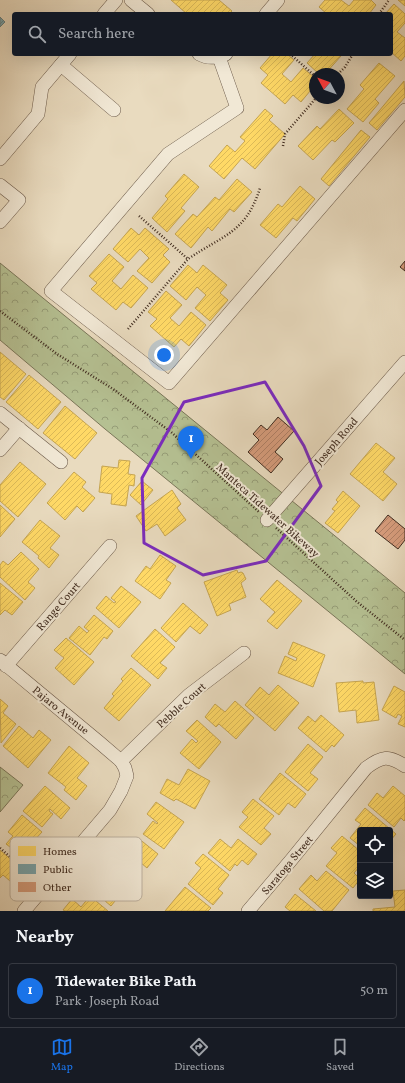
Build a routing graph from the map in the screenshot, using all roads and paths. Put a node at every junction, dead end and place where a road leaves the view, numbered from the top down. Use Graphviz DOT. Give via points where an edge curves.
graph roads {
  1 [pos="116,0"];
  2 [pos="133,0"];
  3 [pos="278,0"];
  4 [pos="389,0"];
  5 [pos="106,12"];
  6 [pos="146,12"];
  7 [pos="268,12"];
  8 [pos="380,12"];
  9 [pos="68,56"];
  10 [pos="203,56"];
  11 [pos="217,56"];
  12 [pos="222,56"];
  13 [pos="292,56"];
  14 [pos="352,56"];
  15 [pos="61,65"];
  16 [pos="344,68"];
  17 [pos="309,71"];
  18 [pos="311,104"];
  19 [pos="114,110"];
  20 [pos="405,110"];
  21 [pos="283,146"];
  22 [pos="0,159"];
  23 [pos="0,185"];
  24 [pos="260,188"];
  25 [pos="139,216"];
  26 [pos="0,222"];
  27 [pos="188,259"];
  28 [pos="0,311"];
  29 [pos="128,329"];
  30 [pos="405,362"];
  31 [pos="0,413"];
  32 [pos="19,428"];
  33 [pos="0,450"];
  34 [pos="61,462"];
  35 [pos="267,520"];
  36 [pos="110,546"];
  37 [pos="405,640"];
  38 [pos="244,653"];
  39 [pos="3,663"];
  40 [pos="121,762"];
  41 [pos="405,766"];
  42 [pos="87,837"];
  43 [pos="0,848"];
  44 [pos="10,857"];
  45 [pos="32,901"];
  46 [pos="24,911"];
  47 [pos="248,911"];
  1 -- 5 [label="street"];
  2 -- 6 [label="street"];
  3 -- 7 [label="street"];
  4 -- 8 [label="path"];
  9 -- 15 [label="street"];
  10 -- 11 [label="street"];
  12 -- 20 [label="street" via="237,108 168,154 51,291 169,383"];
  13 -- 17 [label="path"];
  14 -- 16 [label="path"];
  15 -- 19 [label="street"];
  15 -- 22 [label="street" via="42,87 38,114"];
  18 -- 21 [label="path" via="286,134"];
  23 -- 26 [label="street" via="19,200"];
  24 -- 27 [label="path" via="252,210 238,228"];
  25 -- 27 [label="path"];
  27 -- 29 [label="path"];
  28 -- 35 [label="path, Manteca Tidewater Bikeway" via="171,432"];
  30 -- 35 [label="street, Joseph Road"];
  31 -- 32 [label="street"];
  32 -- 33 [label="street"];
  32 -- 34 [label="street"];
  35 -- 37 [label="path, Manteca Tidewater Bikeway" via="356,601"];
  36 -- 39 [label="street, Range Court"];
  38 -- 40 [label="street, Pebble Court" via="189,695"];
  39 -- 40 [label="street, Pajaro Avenue"];
  40 -- 42 [label="street" via="127,776 122,791"];
  41 -- 47 [label="street, Saratoga Street" via="394,759 383,758 366,768"];
  43 -- 44 [label="path"];
  45 -- 46 [label="street"];
}
